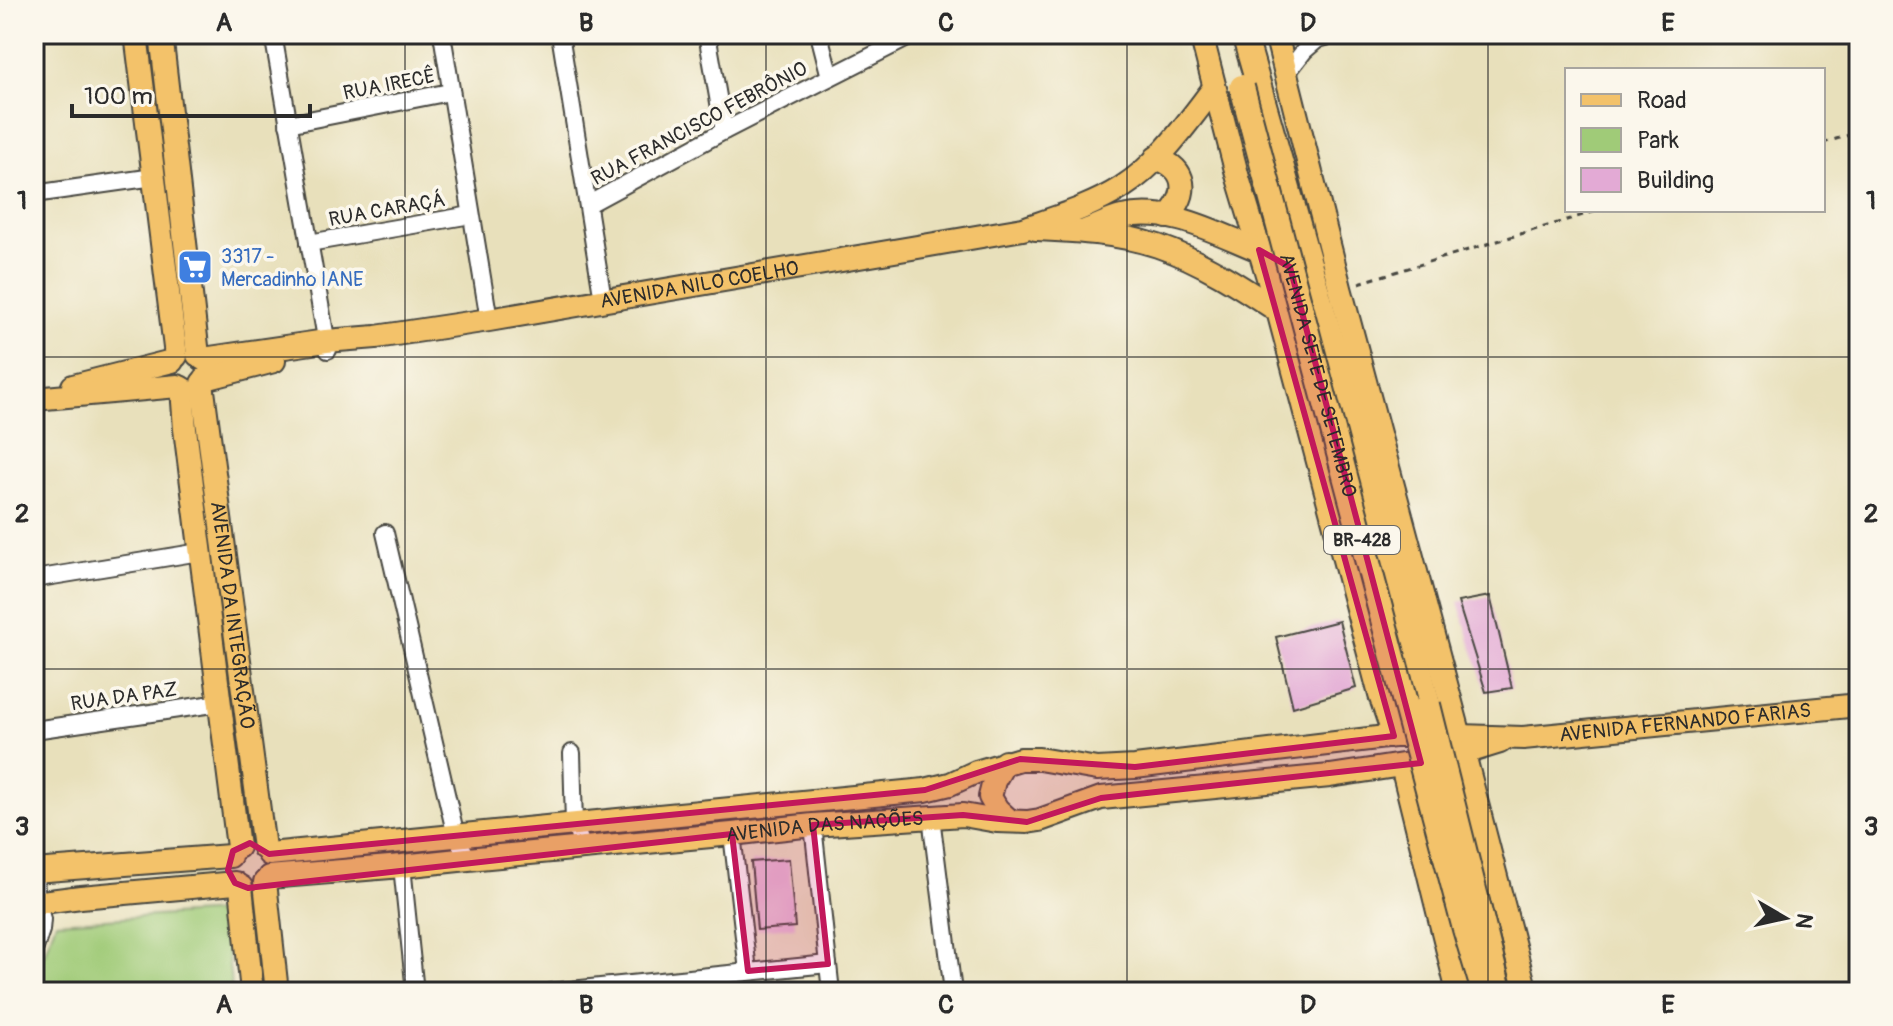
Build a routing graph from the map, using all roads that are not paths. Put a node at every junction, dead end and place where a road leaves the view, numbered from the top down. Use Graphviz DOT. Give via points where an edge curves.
graph roads {
  1 [pos="136,34"];
  2 [pos="161,34"];
  3 [pos="273,34"];
  4 [pos="442,34"];
  5 [pos="560,34"];
  6 [pos="707,34"];
  7 [pos="819,34"];
  8 [pos="915,34"];
  9 [pos="1201,34"];
  10 [pos="1228,34"];
  11 [pos="1244,34"];
  12 [pos="1276,34"];
  13 [pos="1290,34"];
  14 [pos="1336,34"];
  15 [pos="1318,39"];
  16 [pos="1286,74"];
  17 [pos="830,77"];
  18 [pos="1249,82"];
  19 [pos="1214,88"];
  20 [pos="450,92"];
  21 [pos="288,124"];
  22 [pos="724,131"];
  23 [pos="1156,158"];
  24 [pos="154,177"];
  25 [pos="34,194"];
  26 [pos="589,204"];
  27 [pos="471,215"];
  28 [pos="1167,217"];
  29 [pos="1023,229"];
  30 [pos="1082,231"];
  31 [pos="309,243"];
  32 [pos="1259,250"];
  33 [pos="1290,267"];
  34 [pos="603,300"];
  35 [pos="1278,311"];
  36 [pos="489,320"];
  37 [pos="327,346"];
  38 [pos="189,371"];
  39 [pos="34,398"];
  40 [pos="385,533"];
  41 [pos="200,552"];
  42 [pos="34,579"];
  43 [pos="1380,695"];
  44 [pos="220,703"];
  45 [pos="1859,705"];
  46 [pos="34,730"];
  47 [pos="1394,736"];
  48 [pos="1363,740"];
  49 [pos="1462,745"];
  50 [pos="572,753"];
  51 [pos="1005,762"];
  52 [pos="1402,766"];
  53 [pos="931,817"];
  54 [pos="1010,821"];
  55 [pos="574,824"];
  56 [pos="813,825"];
  57 [pos="732,834"];
  58 [pos="456,836"];
  59 [pos="583,848"];
  60 [pos="234,851"];
  61 [pos="468,859"];
  62 [pos="267,865"];
  63 [pos="402,866"];
  64 [pos="34,870"];
  65 [pos="238,885"];
  66 [pos="36,903"];
  67 [pos="34,951"];
  68 [pos="828,964"];
  69 [pos="748,971"];
  70 [pos="252,992"];
  71 [pos="277,992"];
  72 [pos="415,992"];
  73 [pos="551,992"];
  74 [pos="831,992"];
  75 [pos="953,992"];
  76 [pos="1458,992"];
  77 [pos="1484,992"];
  78 [pos="1500,992"];
  79 [pos="1526,992"];
  1 -- 24 [label="main road, AVENIDA DA INTEGRAÇÃO"];
  2 -- 38 [label="main road, AVENIDA DA INTEGRAÇÃO"];
  3 -- 21 [label="street"];
  4 -- 20 [label="street"];
  5 -- 26 [label="street"];
  6 -- 22 [label="street"];
  7 -- 17 [label="street"];
  8 -- 17 [label="street, RUA FRANCISCO FEBRÔNIO"];
  9 -- 19 [label="main road, AVENIDA SETE DE SETEMBRO"];
  10 -- 18 [label="highway, AVENIDA SETE DE SETEMBRO / BR-428"];
  11 -- 18 [label="highway, AVENIDA SETE DE SETEMBRO / BR-428"];
  12 -- 16 [label="main road"];
  13 -- 15 [label="street"];
  14 -- 15 [label="street"];
  15 -- 16 [label="street"];
  16 -- 49 [label="main road"];
  17 -- 22 [label="street, RUA FRANCISCO FEBRÔNIO"];
  18 -- 33 [label="highway, AVENIDA SETE DE SETEMBRO / BR-428, bridge"];
  18 -- 78 [label="highway, AVENIDA SETE DE SETEMBRO / BR-428, bridge" via="1378,506"];
  19 -- 23 [label="main road"];
  19 -- 32 [label="main road, AVENIDA SETE DE SETEMBRO"];
  20 -- 21 [label="street, RUA IRECÊ"];
  20 -- 27 [label="street"];
  21 -- 31 [label="street"];
  22 -- 26 [label="street, RUA FRANCISCO FEBRÔNIO"];
  23 -- 28 [label="main road" via="1175,168 1182,181 1181,199"];
  23 -- 29 [label="main road" via="1102,199"];
  24 -- 25 [label="street"];
  24 -- 38 [label="main road, AVENIDA DA INTEGRAÇÃO"];
  26 -- 34 [label="street"];
  27 -- 31 [label="street, RUA CARAÇÁ"];
  27 -- 36 [label="street"];
  28 -- 30 [label="main road" via="1121,218"];
  28 -- 32 [label="main road"];
  29 -- 30 [label="main road"];
  29 -- 34 [label="main road, AVENIDA NILO COELHO"];
  30 -- 35 [label="main road" via="1169,251 1229,279"];
  31 -- 37 [label="street"];
  32 -- 33 [label="highway"];
  32 -- 35 [label="main road, AVENIDA SETE DE SETEMBRO"];
  33 -- 77 [label="highway, AVENIDA SETE DE SETEMBRO / BR-428, bridge"];
  34 -- 36 [label="main road, AVENIDA NILO COELHO"];
  35 -- 43 [label="main road, AVENIDA SETE DE SETEMBRO"];
  36 -- 37 [label="main road, AVENIDA NILO COELHO"];
  37 -- 38 [label="main road, AVENIDA NILO COELHO"];
  38 -- 39 [label="main road, AVENIDA NILO COELHO"];
  38 -- 41 [label="main road, AVENIDA DA INTEGRAÇÃO"];
  38 -- 62 [label="main road, AVENIDA DA INTEGRAÇÃO"];
  40 -- 58 [label="street"];
  41 -- 42 [label="street"];
  41 -- 44 [label="main road, AVENIDA DA INTEGRAÇÃO"];
  43 -- 47 [label="main road, AVENIDA SETE DE SETEMBRO"];
  43 -- 48 [label="main road" via="1378,719"];
  44 -- 46 [label="street, RUA DA PAZ"];
  44 -- 60 [label="main road, AVENIDA DA INTEGRAÇÃO"];
  45 -- 49 [label="main road, AVENIDA FERNANDO FARIAS"];
  47 -- 48 [label="main road, AVENIDA DAS NAÇÕES"];
  47 -- 49 [label="main road, AVENIDA DAS NAÇÕES"];
  48 -- 51 [label="main road, AVENIDA DAS NAÇÕES" via="1135,767 1097,769 1039,759"];
  49 -- 52 [label="main road, AVENIDA DAS NAÇÕES"];
  49 -- 79 [label="main road"];
  50 -- 55 [label="street"];
  51 -- 54 [label="main road" via="990,797"];
  51 -- 55 [label="main road, AVENIDA DAS NAÇÕES" via="925,790"];
  52 -- 54 [label="main road, AVENIDA DAS NAÇÕES" via="1101,798 1040,820"];
  52 -- 76 [label="main road"];
  53 -- 54 [label="main road, AVENIDA DAS NAÇÕES"];
  53 -- 56 [label="main road, AVENIDA DAS NAÇÕES"];
  53 -- 75 [label="street"];
  55 -- 58 [label="main road, AVENIDA DAS NAÇÕES"];
  55 -- 59 [label="street"];
  56 -- 57 [label="main road, AVENIDA DAS NAÇÕES"];
  56 -- 68 [label="street"];
  57 -- 59 [label="main road, AVENIDA DAS NAÇÕES"];
  57 -- 69 [label="street"];
  58 -- 61 [label="street"];
  58 -- 62 [label="main road, AVENIDA DAS NAÇÕES"];
  59 -- 61 [label="main road, AVENIDA DAS NAÇÕES"];
  60 -- 62 [label="main road" via="250,843"];
  60 -- 64 [label="main road"];
  60 -- 65 [label="main road" via="228,870"];
  61 -- 63 [label="main road, AVENIDA DAS NAÇÕES"];
  62 -- 63 [label="main road, AVENIDA DAS NAÇÕES"];
  62 -- 65 [label="main road" via="254,888"];
  62 -- 71 [label="main road, AVENIDA DA INTEGRAÇÃO"];
  63 -- 72 [label="street"];
  64 -- 66 [label="street"];
  65 -- 66 [label="main road"];
  65 -- 70 [label="main road"];
  66 -- 67 [label="street" via="42,919"];
  68 -- 69 [label="street"];
  68 -- 74 [label="street"];
  69 -- 73 [label="street"];
}
